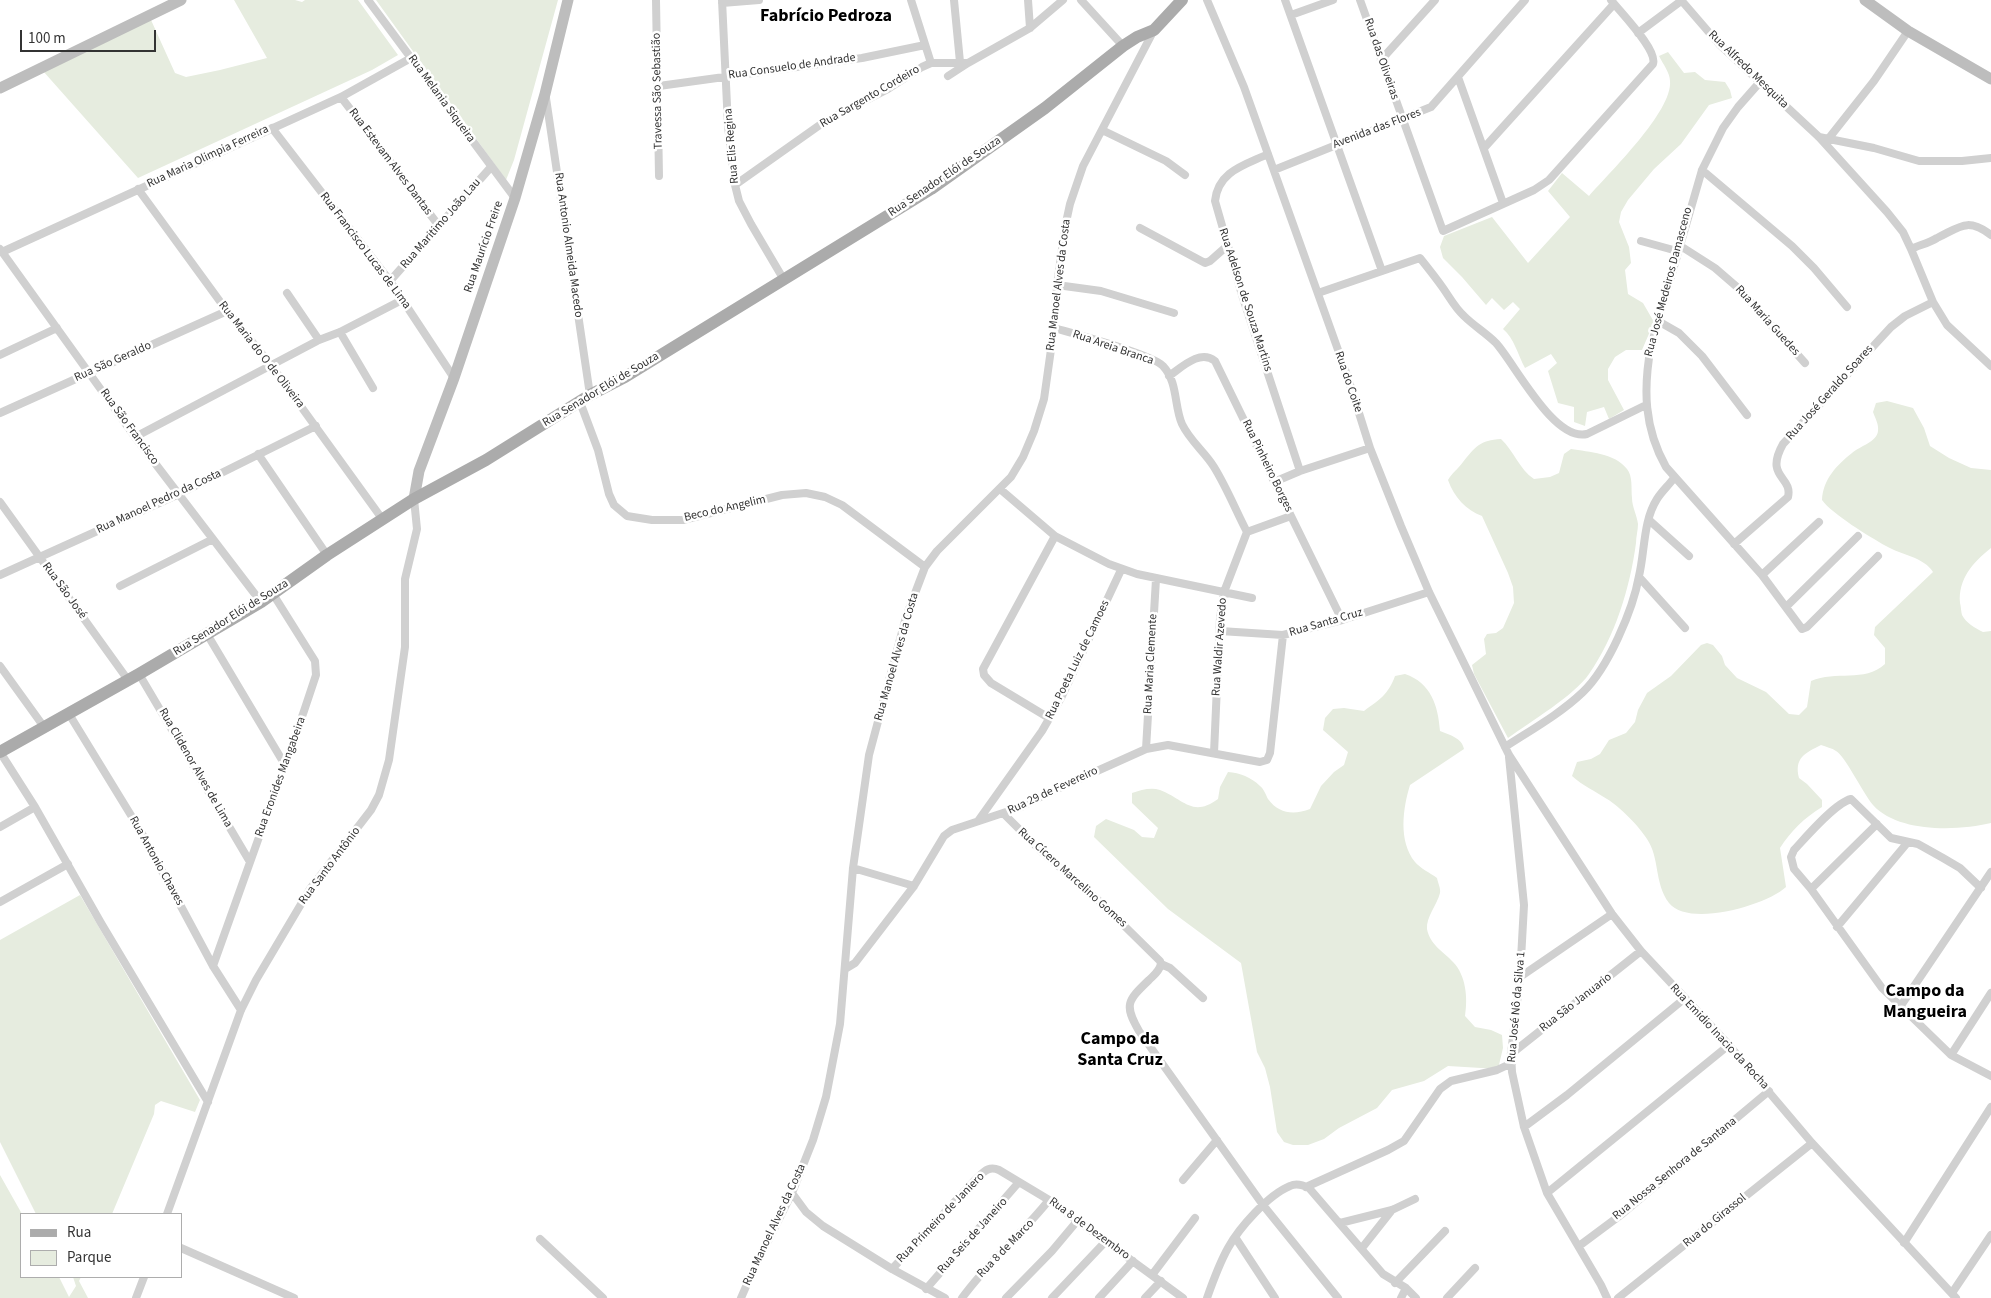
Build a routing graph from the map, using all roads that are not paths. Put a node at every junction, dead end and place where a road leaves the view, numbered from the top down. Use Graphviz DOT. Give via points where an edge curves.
graph roads {
  1 [pos="181,0"];
  2 [pos="368,0"];
  3 [pos="568,0"];
  4 [pos="759,0"];
  5 [pos="911,0"];
  6 [pos="954,0"];
  7 [pos="1028,0"];
  8 [pos="1063,0"];
  9 [pos="1081,0"];
  10 [pos="1182,0"];
  11 [pos="1208,0"];
  12 [pos="1286,0"];
  13 [pos="1333,0"];
  14 [pos="1360,0"];
  15 [pos="1435,0"];
  16 [pos="1525,0"];
  17 [pos="1681,0"];
  18 [pos="1865,0"];
  19 [pos="656,2"];
  20 [pos="722,2"];
  21 [pos="1613,2"];
  22 [pos="1290,15"];
  23 [pos="1030,28"];
  24 [pos="1154,30"];
  25 [pos="1908,30"];
  26 [pos="1638,33"];
  27 [pos="925,45"];
  28 [pos="1123,46"];
  29 [pos="411,58"];
  30 [pos="1381,60"];
  31 [pos="960,62"];
  32 [pos="931,63"];
  33 [pos="968,63"];
  34 [pos="726,76"];
  35 [pos="948,76"];
  36 [pos="1458,77"];
  37 [pos="1991,79"];
  38 [pos="1760,82"];
  39 [pos="659,86"];
  40 [pos="0,88"];
  41 [pos="545,94"];
  42 [pos="340,97"];
  43 [pos="1402,119"];
  44 [pos="272,128"];
  45 [pos="1102,130"];
  46 [pos="1819,137"];
  47 [pos="1828,138"];
  48 [pos="1337,144"];
  49 [pos="1484,148"];
  50 [pos="1268,154"];
  51 [pos="1991,158"];
  52 [pos="491,167"];
  53 [pos="1274,170"];
  54 [pos="1702,170"];
  55 [pos="1185,175"];
  56 [pos="659,176"];
  57 [pos="735,184"];
  58 [pos="138,190"];
  59 [pos="515,198"];
  60 [pos="1503,203"];
  61 [pos="439,226"];
  62 [pos="1140,228"];
  63 [pos="1991,235"];
  64 [pos="1641,241"];
  65 [pos="1227,246"];
  66 [pos="1678,248"];
  67 [pos="1912,249"];
  68 [pos="1,250"];
  69 [pos="1382,271"];
  70 [pos="784,280"];
  71 [pos="390,281"];
  72 [pos="1057,285"];
  73 [pos="287,293"];
  74 [pos="1318,293"];
  75 [pos="402,300"];
  76 [pos="1933,302"];
  77 [pos="1847,307"];
  78 [pos="227,311"];
  79 [pos="1174,313"];
  80 [pos="1658,321"];
  81 [pos="57,328"];
  82 [pos="1054,328"];
  83 [pos="340,332"];
  84 [pos="319,340"];
  85 [pos="0,354"];
  86 [pos="1805,363"];
  87 [pos="271,365"];
  88 [pos="1991,366"];
  89 [pos="89,373"];
  90 [pos="1168,376"];
  91 [pos="454,378"];
  92 [pos="373,388"];
  93 [pos="585,398"];
  94 [pos="1646,405"];
  95 [pos="0,413"];
  96 [pos="1747,415"];
  97 [pos="316,426"];
  98 [pos="135,437"];
  99 [pos="1370,448"];
  100 [pos="258,454"];
  101 [pos="1300,471"];
  102 [pos="1674,478"];
  103 [pos="1274,482"];
  104 [pos="1000,489"];
  105 [pos="179,494"];
  106 [pos="414,499"];
  107 [pos="0,502"];
  108 [pos="1291,516"];
  109 [pos="383,520"];
  110 [pos="1649,520"];
  111 [pos="1818,522"];
  112 [pos="1247,532"];
  113 [pos="1055,536"];
  114 [pos="1858,536"];
  115 [pos="213,540"];
  116 [pos="1734,544"];
  117 [pos="327,555"];
  118 [pos="1689,556"];
  119 [pos="1878,556"];
  120 [pos="39,557"];
  121 [pos="925,567"];
  122 [pos="1122,570"];
  123 [pos="1762,574"];
  124 [pos="0,575"];
  125 [pos="1639,577"];
  126 [pos="1156,579"];
  127 [pos="120,586"];
  128 [pos="1224,592"];
  129 [pos="1429,592"];
  130 [pos="273,594"];
  131 [pos="1252,598"];
  132 [pos="261,602"];
  133 [pos="1786,607"];
  134 [pos="1342,620"];
  135 [pos="1685,628"];
  136 [pos="1220,631"];
  137 [pos="207,634"];
  138 [pos="1283,635"];
  139 [pos="1,669"];
  140 [pos="134,677"];
  141 [pos="69,714"];
  142 [pos="1049,718"];
  143 [pos="44,727"];
  144 [pos="1505,747"];
  145 [pos="1146,749"];
  146 [pos="0,752"];
  147 [pos="1214,753"];
  148 [pos="1509,755"];
  149 [pos="285,765"];
  150 [pos="35,807"];
  151 [pos="1004,814"];
  152 [pos="978,821"];
  153 [pos="1877,824"];
  154 [pos="0,827"];
  155 [pos="1908,842"];
  156 [pos="250,862"];
  157 [pos="68,864"];
  158 [pos="852,868"];
  159 [pos="1991,872"];
  160 [pos="914,886"];
  161 [pos="1982,888"];
  162 [pos="1811,889"];
  163 [pos="0,902"];
  164 [pos="1612,914"];
  165 [pos="1837,927"];
  166 [pos="1641,951"];
  167 [pos="1161,964"];
  168 [pos="213,966"];
  169 [pos="845,969"];
  170 [pos="1520,977"];
  171 [pos="1991,994"];
  172 [pos="1204,998"];
  173 [pos="1684,999"];
  174 [pos="1900,1007"];
  175 [pos="241,1010"];
  176 [pos="1728,1045"];
  177 [pos="1511,1054"];
  178 [pos="1951,1055"];
  179 [pos="1512,1064"];
  180 [pos="1991,1076"];
  181 [pos="1770,1091"];
  182 [pos="208,1102"];
  183 [pos="1991,1107"];
  184 [pos="1524,1127"];
  185 [pos="1217,1140"];
  186 [pos="1812,1143"];
  187 [pos="991,1168"];
  188 [pos="1183,1180"];
  189 [pos="1019,1182"];
  190 [pos="1306,1186"];
  191 [pos="792,1193"];
  192 [pos="1548,1193"];
  193 [pos="1415,1199"];
  194 [pos="1049,1200"];
  195 [pos="1263,1205"];
  196 [pos="1392,1210"];
  197 [pos="167,1213"];
  198 [pos="1196,1218"];
  199 [pos="1078,1220"];
  200 [pos="1340,1223"];
  201 [pos="1445,1231"];
  202 [pos="1991,1235"];
  203 [pos="1236,1237"];
  204 [pos="540,1239"];
  205 [pos="1106,1241"];
  206 [pos="1904,1242"];
  207 [pos="1578,1246"];
  208 [pos="182,1248"];
  209 [pos="1362,1248"];
  210 [pos="1133,1261"];
  211 [pos="1475,1268"];
  212 [pos="892,1269"];
  213 [pos="1152,1275"];
  214 [pos="144,1278"];
  215 [pos="1161,1281"];
  216 [pos="1396,1283"];
  217 [pos="1406,1288"];
  218 [pos="926,1289"];
  219 [pos="1954,1296"];
  220 [pos="136,1298"];
  221 [pos="294,1298"];
  222 [pos="604,1298"];
  223 [pos="741,1298"];
  224 [pos="945,1298"];
  225 [pos="962,1298"];
  226 [pos="1006,1298"];
  227 [pos="1052,1298"];
  228 [pos="1099,1298"];
  229 [pos="1145,1298"];
  230 [pos="1183,1298"];
  231 [pos="1207,1298"];
  232 [pos="1275,1298"];
  233 [pos="1338,1298"];
  234 [pos="1402,1298"];
  235 [pos="1416,1298"];
  236 [pos="1447,1298"];
  237 [pos="1607,1298"];
  238 [pos="1618,1298"];
  1 -- 40 [label="street"];
  2 -- 29 [label="street, Rua Melania Siqueira"];
  3 -- 41 [label="street, Rua Maurício Freire"];
  4 -- 20 [label="street"];
  5 -- 27 [label="street"];
  6 -- 31 [label="street"];
  7 -- 23 [label="street"];
  8 -- 23 [label="street"];
  9 -- 28 [label="street"];
  10 -- 24 [label="main road, Rua Senador Elói de Souza"];
  11 -- 50 [label="street, Rua do Coite"];
  12 -- 22 [label="street"];
  13 -- 22 [label="street"];
  14 -- 30 [label="street, Rua das Oliveiras"];
  15 -- 30 [label="street"];
  16 -- 36 [label="street, Avenida das Flores"];
  17 -- 26 [label="street"];
  17 -- 38 [label="street, Rua Alfredo Mesquita" via="1719,44"];
  18 -- 25 [label="street"];
  19 -- 39 [label="street, Travessa São Sebastião"];
  20 -- 34 [label="street, Rua Elis Regina"];
  21 -- 26 [label="street"];
  21 -- 49 [label="street"];
  22 -- 48 [label="street"];
  23 -- 33 [label="street"];
  24 -- 28 [label="main road, Rua Senador Elói de Souza"];
  24 -- 45 [label="street, Rua Manoel Alves da Costa"];
  25 -- 37 [label="street"];
  25 -- 47 [label="street" via="1874,81"];
  26 -- 60 [label="street" via="1654,56 1653,64 1549,180"];
  27 -- 32 [label="street"];
  27 -- 34 [label="street, Rua Consuelo de Andrade" via="862,58"];
  28 -- 70 [label="main road, Rua Senador Elói de Souza" via="978,156"];
  29 -- 42 [label="street, Rua Maria Olimpia Ferreira"];
  29 -- 52 [label="street, Rua Melania Siqueira"];
  30 -- 43 [label="street, Rua das Oliveiras"];
  31 -- 32 [label="street, Rua Sargento Cordeiro"];
  31 -- 33 [label="street, Rua Sargento Cordeiro"];
  32 -- 57 [label="street, Rua Sargento Cordeiro" via="888,90 824,122"];
  33 -- 35 [label="street"];
  34 -- 39 [label="street, Rua Consuelo de Andrade"];
  34 -- 57 [label="street, Rua Elis Regina"];
  36 -- 43 [label="street, Avenida das Flores" via="1431,107"];
  36 -- 49 [label="street"];
  38 -- 46 [label="street, Rua Alfredo Mesquita"];
  38 -- 54 [label="street, Rua José Medeiros Damasceno" via="1723,128"];
  39 -- 56 [label="street, Travessa São Sebastião"];
  41 -- 59 [label="street, Rua Maurício Freire"];
  41 -- 93 [label="street, Rua Antonio Almeida Macedo" via="555,149"];
  42 -- 44 [label="street, Rua Maria Olimpia Ferreira"];
  42 -- 61 [label="street, Rua Estevam Alves Dantas"];
  43 -- 48 [label="street, Avenida das Flores"];
  43 -- 60 [label="street, Rua das Oliveiras" via="1443,231"];
  44 -- 58 [label="street, Rua Maria Olimpia Ferreira"];
  44 -- 71 [label="street, Rua Francisco Lucas de Lima"];
  45 -- 55 [label="street" via="1166,161"];
  45 -- 72 [label="street, Rua Manoel Alves da Costa" via="1083,166 1070,204"];
  46 -- 47 [label="street"];
  46 -- 67 [label="street, Rua Alfredo Mesquita" via="1887,212"];
  47 -- 51 [label="street" via="1919,161"];
  48 -- 53 [label="street, Avenida das Flores"];
  48 -- 69 [label="street"];
  49 -- 60 [label="street"];
  50 -- 53 [label="street, Rua do Coite"];
  50 -- 65 [label="street, Rua Adelson de Souza Martins" via="1232,172 1217,187 1215,201"];
  52 -- 59 [label="street, Rua Melania Siqueira"];
  52 -- 61 [label="street, Rua Maritimo João Lau"];
  53 -- 74 [label="street, Rua do Coite"];
  54 -- 66 [label="street, Rua José Medeiros Damasceno"];
  54 -- 77 [label="street" via="1792,246"];
  57 -- 70 [label="street, Rua Elis Regina" via="750,224"];
  58 -- 68 [label="street, Rua Maria Olimpia Ferreira"];
  58 -- 78 [label="street, Rua Maria do O de Oliveira"];
  59 -- 91 [label="street, Rua Maurício Freire"];
  61 -- 71 [label="street, Rua Maritimo João Lau"];
  62 -- 65 [label="street" via="1205,263"];
  63 -- 67 [label="street" via="1977,226 1965,224"];
  64 -- 66 [label="street, Rua Maria Guedes"];
  65 -- 101 [label="street, Rua Adelson de Souza Martins"];
  66 -- 80 [label="street, Rua José Medeiros Damasceno"];
  66 -- 86 [label="street, Rua Maria Guedes" via="1715,268 1737,287"];
  67 -- 76 [label="street, Rua Alfredo Mesquita"];
  68 -- 81 [label="street, Rua São Francisco"];
  69 -- 74 [label="street"];
  69 -- 94 [label="street" via="1420,258 1462,315 1496,343 1547,412 1570,432 1587,434"];
  70 -- 93 [label="main road, Rua Senador Elói de Souza"];
  71 -- 75 [label="street, Rua Francisco Lucas de Lima"];
  72 -- 79 [label="street" via="1101,291"];
  72 -- 82 [label="street, Rua Manoel Alves da Costa"];
  73 -- 84 [label="street"];
  74 -- 99 [label="street, Rua do Coite"];
  75 -- 83 [label="street"];
  75 -- 91 [label="street, Rua Francisco Lucas de Lima"];
  76 -- 88 [label="street, Rua Alfredo Mesquita" via="1947,325"];
  76 -- 116 [label="street, Rua José Geraldo Soares" via="1891,327 1783,444 1775,464 1788,490 1788,497"];
  78 -- 87 [label="street, Rua Maria do O de Oliveira"];
  78 -- 89 [label="street, Rua São Geraldo"];
  80 -- 94 [label="street, Rua José Medeiros Damasceno" via="1646,369"];
  80 -- 96 [label="street" via="1679,333 1702,356"];
  81 -- 85 [label="street"];
  81 -- 89 [label="street, Rua São Francisco"];
  82 -- 90 [label="street, Rua Areia Branca" via="1157,362"];
  82 -- 104 [label="street, Rua Manoel Alves da Costa" via="1044,399 1034,431 1024,457"];
  83 -- 84 [label="street"];
  83 -- 92 [label="street"];
  84 -- 87 [label="street"];
  87 -- 97 [label="street, Rua Maria do O de Oliveira"];
  87 -- 98 [label="street"];
  89 -- 95 [label="street, Rua São Geraldo"];
  89 -- 98 [label="street, Rua São Francisco"];
  90 -- 103 [label="street, Rua Pinheiro Borges" via="1201,356 1215,361"];
  90 -- 112 [label="street, Rua Areia Branca" via="1174,387 1183,426 1214,466"];
  91 -- 106 [label="street, Rua Maurício Freire" via="419,471"];
  93 -- 106 [label="main road, Rua Senador Elói de Souza" via="486,460"];
  93 -- 121 [label="street, Beco do Angelim" via="609,494 614,505 627,516 683,520 782,495 806,493 826,497 842,505"];
  94 -- 102 [label="street, Rua José Medeiros Damasceno" via="1657,452"];
  97 -- 100 [label="street, Rua Manoel Pedro da Costa"];
  97 -- 109 [label="street, Rua Maria do O de Oliveira"];
  98 -- 105 [label="street, Rua São Francisco"];
  99 -- 101 [label="street"];
  99 -- 129 [label="street, Rua do Coite"];
  100 -- 105 [label="street, Rua Manoel Pedro da Costa"];
  100 -- 117 [label="street"];
  101 -- 103 [label="street"];
  102 -- 110 [label="street" via="1657,500"];
  102 -- 116 [label="street, Rua José Medeiros Damasceno"];
  103 -- 108 [label="street, Rua Pinheiro Borges"];
  104 -- 113 [label="street"];
  104 -- 121 [label="street, Rua Manoel Alves da Costa"];
  105 -- 115 [label="street, Rua São Francisco"];
  105 -- 120 [label="street, Rua Manoel Pedro da Costa"];
  106 -- 109 [label="main road, Rua Senador Elói de Souza"];
  106 -- 175 [label="street, Rua Santo Antônio" via="417,529 405,579 405,647 389,760 379,795 371,810 310,888"];
  107 -- 120 [label="street, Rua São José"];
  108 -- 112 [label="street"];
  108 -- 134 [label="street, Rua Pinheiro Borges"];
  109 -- 117 [label="main road, Rua Senador Elói de Souza"];
  110 -- 118 [label="street"];
  110 -- 125 [label="street"];
  111 -- 123 [label="street"];
  112 -- 128 [label="street, Rua Waldir Azevedo"];
  113 -- 122 [label="street"];
  113 -- 142 [label="street" via="983,669 991,683"];
  114 -- 133 [label="street"];
  115 -- 127 [label="street"];
  115 -- 132 [label="street, Rua São Francisco"];
  116 -- 123 [label="street, Rua José Medeiros Damasceno"];
  117 -- 130 [label="main road, Rua Senador Elói de Souza"];
  119 -- 133 [label="street, Rua José Medeiros Damasceno" via="1807,627 1802,629"];
  120 -- 124 [label="street, Rua Manoel Pedro da Costa"];
  120 -- 140 [label="street, Rua São José"];
  121 -- 158 [label="street, Rua Manoel Alves da Costa" via="906,617 869,755"];
  122 -- 126 [label="street"];
  122 -- 142 [label="street, Rua Poeta Luiz de Camoes"];
  123 -- 133 [label="street, Rua José Medeiros Damasceno"];
  125 -- 135 [label="street"];
  125 -- 144 [label="street" via="1621,630 1596,677 1569,704"];
  126 -- 128 [label="street"];
  126 -- 145 [label="street, Rua Maria Clemente"];
  128 -- 131 [label="street"];
  128 -- 136 [label="street, Rua Waldir Azevedo"];
  129 -- 134 [label="street, Rua Santa Cruz"];
  129 -- 144 [label="street, Rua do Coite"];
  130 -- 132 [label="main road, Rua Senador Elói de Souza"];
  130 -- 149 [label="street, Rua Eronides Mangabeira" via="317,669"];
  132 -- 137 [label="main road, Rua Senador Elói de Souza"];
  134 -- 138 [label="street, Rua Santa Cruz"];
  136 -- 138 [label="street, Rua Santa Cruz"];
  136 -- 147 [label="street, Rua Waldir Azevedo"];
  137 -- 140 [label="main road, Rua Senador Elói de Souza"];
  137 -- 149 [label="street"];
  138 -- 147 [label="street, Rua 29 de Fevereiro" via="1267,760 1260,762"];
  139 -- 143 [label="street"];
  140 -- 141 [label="main road, Rua Senador Elói de Souza"];
  140 -- 156 [label="street, Rua Clidenor Alves de Lima"];
  141 -- 143 [label="main road, Rua Senador Elói de Souza"];
  141 -- 168 [label="street, Rua Antonio Chaves" via="149,847"];
  142 -- 152 [label="street, Rua Poeta Luiz de Camoes"];
  143 -- 146 [label="main road, Rua Senador Elói de Souza"];
  144 -- 148 [label="street, Rua do Coite"];
  145 -- 147 [label="street, Rua 29 de Fevereiro" via="1168,745"];
  145 -- 151 [label="street, Rua 29 de Fevereiro"];
  146 -- 150 [label="street"];
  148 -- 164 [label="street, Rua Emidio Inacio da Rocha"];
  148 -- 170 [label="street, Rua José Nô da Silva 1" via="1524,905"];
  149 -- 156 [label="street, Rua Eronides Mangabeira"];
  150 -- 154 [label="street"];
  150 -- 157 [label="street"];
  151 -- 152 [label="street, Rua 29 de Fevereiro"];
  151 -- 167 [label="street, Rua Cícero Marcelino Gomes" via="1043,853 1096,898"];
  152 -- 160 [label="street, Rua 29 de Fevereiro" via="944,836"];
  153 -- 155 [label="street" via="1892,838"];
  153 -- 162 [label="street"];
  153 -- 162 [label="street" via="1849,799 1826,816 1791,856 1794,869"];
  155 -- 161 [label="street" via="1918,844 1960,868"];
  155 -- 165 [label="street"];
  156 -- 168 [label="street, Rua Eronides Mangabeira"];
  157 -- 163 [label="street"];
  157 -- 182 [label="street"];
  158 -- 160 [label="street"];
  158 -- 169 [label="street, Rua Manoel Alves da Costa"];
  159 -- 161 [label="street"];
  160 -- 169 [label="street, Rua 29 de Fevereiro" via="855,963"];
  161 -- 174 [label="street"];
  162 -- 165 [label="street"];
  164 -- 166 [label="street, Rua Emidio Inacio da Rocha"];
  164 -- 170 [label="street"];
  165 -- 174 [label="street"];
  166 -- 173 [label="street, Rua Emidio Inacio da Rocha"];
  166 -- 177 [label="street, Rua São Januario"];
  167 -- 172 [label="street, Rua Cícero Marcelino Gomes"];
  167 -- 185 [label="street" via="1156,974 1132,999 1129,1012 1139,1031"];
  168 -- 175 [label="street, Rua Antonio Chaves"];
  169 -- 191 [label="street, Rua Manoel Alves da Costa" via="840,1024 826,1097"];
  170 -- 177 [label="street, Rua José Nô da Silva 1"];
  171 -- 178 [label="street"];
  173 -- 176 [label="street, Rua Emidio Inacio da Rocha"];
  173 -- 184 [label="street"];
  174 -- 178 [label="street"];
  175 -- 182 [label="street, Rua Santo Antônio"];
  176 -- 181 [label="street, Rua Emidio Inacio da Rocha"];
  176 -- 192 [label="street"];
  177 -- 179 [label="street, Rua José Nô da Silva 1"];
  178 -- 180 [label="street"];
  179 -- 184 [label="street, Rua José Nô da Silva 1"];
  179 -- 190 [label="street" via="1451,1081 1440,1088 1404,1141"];
  181 -- 186 [label="street, Rua Emidio Inacio da Rocha"];
  181 -- 207 [label="street, Rua Nossa Senhora de Santana" via="1622,1214"];
  182 -- 197 [label="street, Rua Santo Antônio"];
  183 -- 206 [label="street"];
  184 -- 192 [label="street, Rua José Nô da Silva 1"];
  185 -- 188 [label="street"];
  185 -- 195 [label="street"];
  186 -- 206 [label="street, Rua Emidio Inacio da Rocha"];
  186 -- 238 [label="street, Rua do Girassol"];
  187 -- 189 [label="street, Rua 8 de Dezembro"];
  187 -- 212 [label="street, Rua Primeiro de Janiero"];
  189 -- 194 [label="street, Rua 8 de Dezembro"];
  189 -- 218 [label="street, Rua Seis de Janeiro"];
  190 -- 195 [label="street" via="1290,1185"];
  190 -- 200 [label="street"];
  191 -- 212 [label="street" via="806,1212 823,1226"];
  191 -- 223 [label="street, Rua Manoel Alves da Costa"];
  192 -- 207 [label="street, Rua José Nô da Silva 1"];
  193 -- 196 [label="street"];
  194 -- 199 [label="street, Rua 8 de Dezembro"];
  194 -- 225 [label="street, Rua 8 de Marco"];
  195 -- 203 [label="street"];
  195 -- 233 [label="street"];
  196 -- 200 [label="street"];
  196 -- 209 [label="street"];
  198 -- 213 [label="street"];
  199 -- 205 [label="street, Rua 8 de Dezembro"];
  199 -- 226 [label="street"];
  200 -- 209 [label="street"];
  201 -- 216 [label="street"];
  202 -- 219 [label="street"];
  203 -- 231 [label="street" via="1217,1270"];
  203 -- 232 [label="street"];
  204 -- 222 [label="street"];
  205 -- 210 [label="street, Rua 8 de Dezembro"];
  205 -- 227 [label="street"];
  206 -- 219 [label="street, Rua Emidio Inacio da Rocha"];
  207 -- 237 [label="street, Rua José Nô da Silva 1"];
  208 -- 221 [label="street"];
  209 -- 216 [label="street" via="1383,1274"];
  210 -- 213 [label="street, Rua 8 de Dezembro"];
  210 -- 228 [label="street"];
  211 -- 236 [label="street"];
  212 -- 218 [label="street"];
  213 -- 215 [label="street, Rua 8 de Dezembro"];
  214 -- 220 [label="street"];
  215 -- 229 [label="street"];
  215 -- 230 [label="street, Rua 8 de Dezembro"];
  216 -- 217 [label="street"];
  217 -- 234 [label="street"];
  217 -- 235 [label="street"];
  218 -- 224 [label="street"];
}
